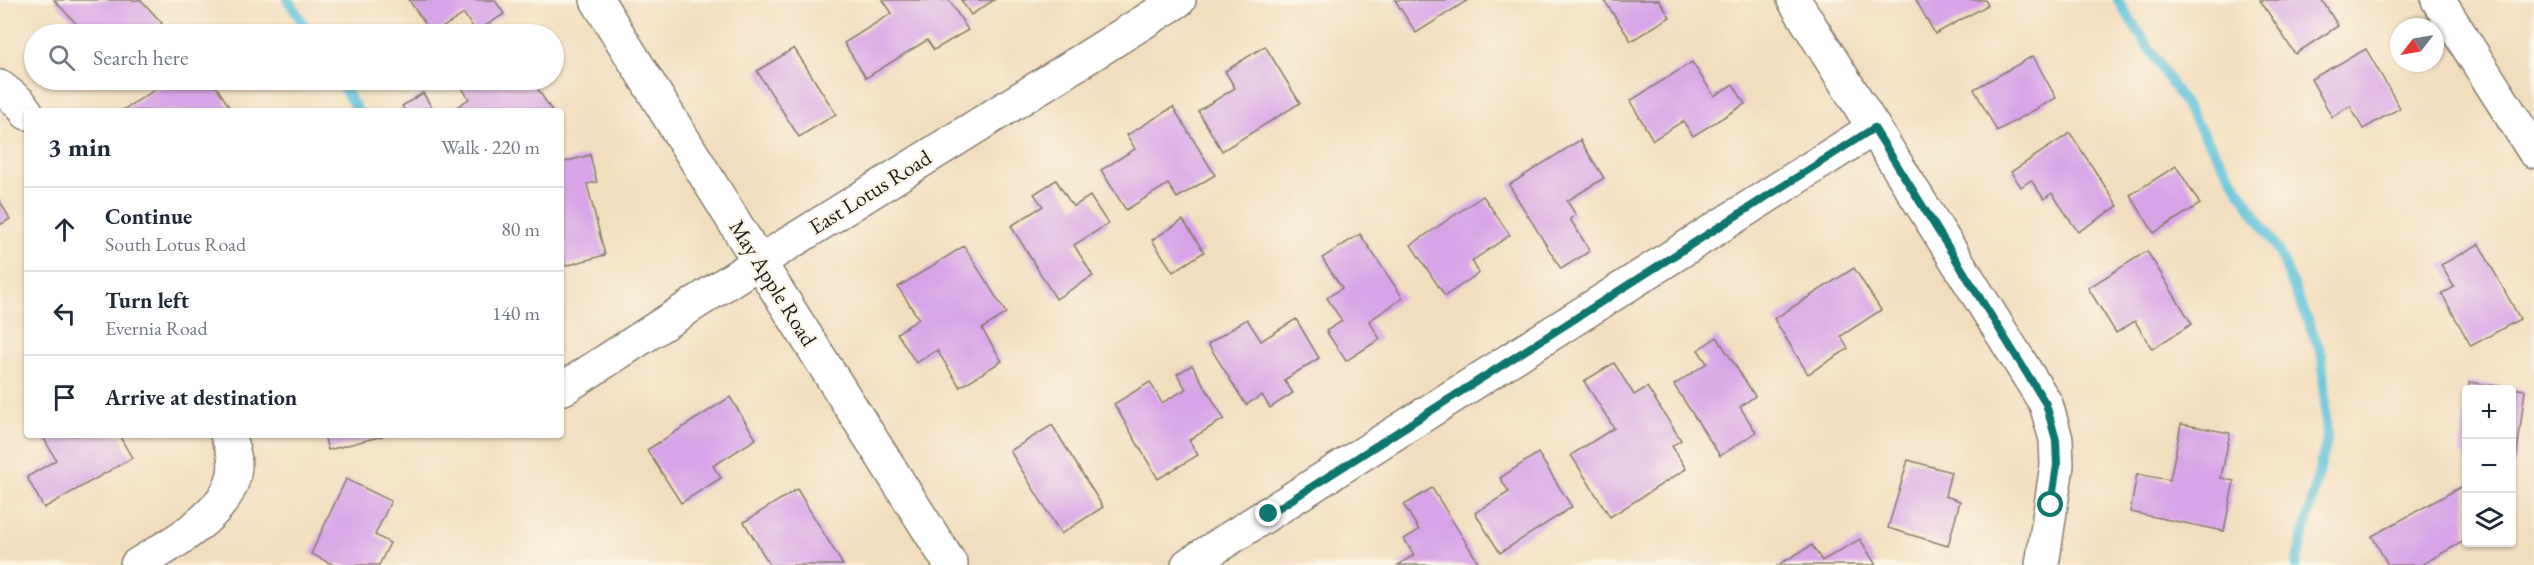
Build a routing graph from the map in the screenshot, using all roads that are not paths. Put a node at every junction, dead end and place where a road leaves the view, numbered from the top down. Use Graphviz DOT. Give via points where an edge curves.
graph roads {
  1 [pos="597,0"];
  2 [pos="1179,0"];
  3 [pos="1794,0"];
  4 [pos="2438,0"];
  5 [pos="0,87"];
  6 [pos="24,109"];
  7 [pos="1874,128"];
  8 [pos="2534,152"];
  9 [pos="759,262"];
  10 [pos="564,388"];
  11 [pos="229,438"];
  12 [pos="136,565"];
  13 [pos="951,565"];
  14 [pos="1188,565"];
  15 [pos="2042,565"];
  1 -- 9 [label="street, May Apple Road"];
  2 -- 9 [label="street, East Lotus Road"];
  3 -- 7 [label="street"];
  4 -- 8 [label="street"];
  5 -- 6 [label="street"];
  7 -- 14 [label="street"];
  7 -- 15 [label="street" via="2046,404 2056,440 2057,465"];
  9 -- 10 [label="street, East Lotus Road"];
  9 -- 13 [label="street, May Apple Road"];
  11 -- 12 [label="street" via="233,446 234,478 219,506 197,527"];
}
